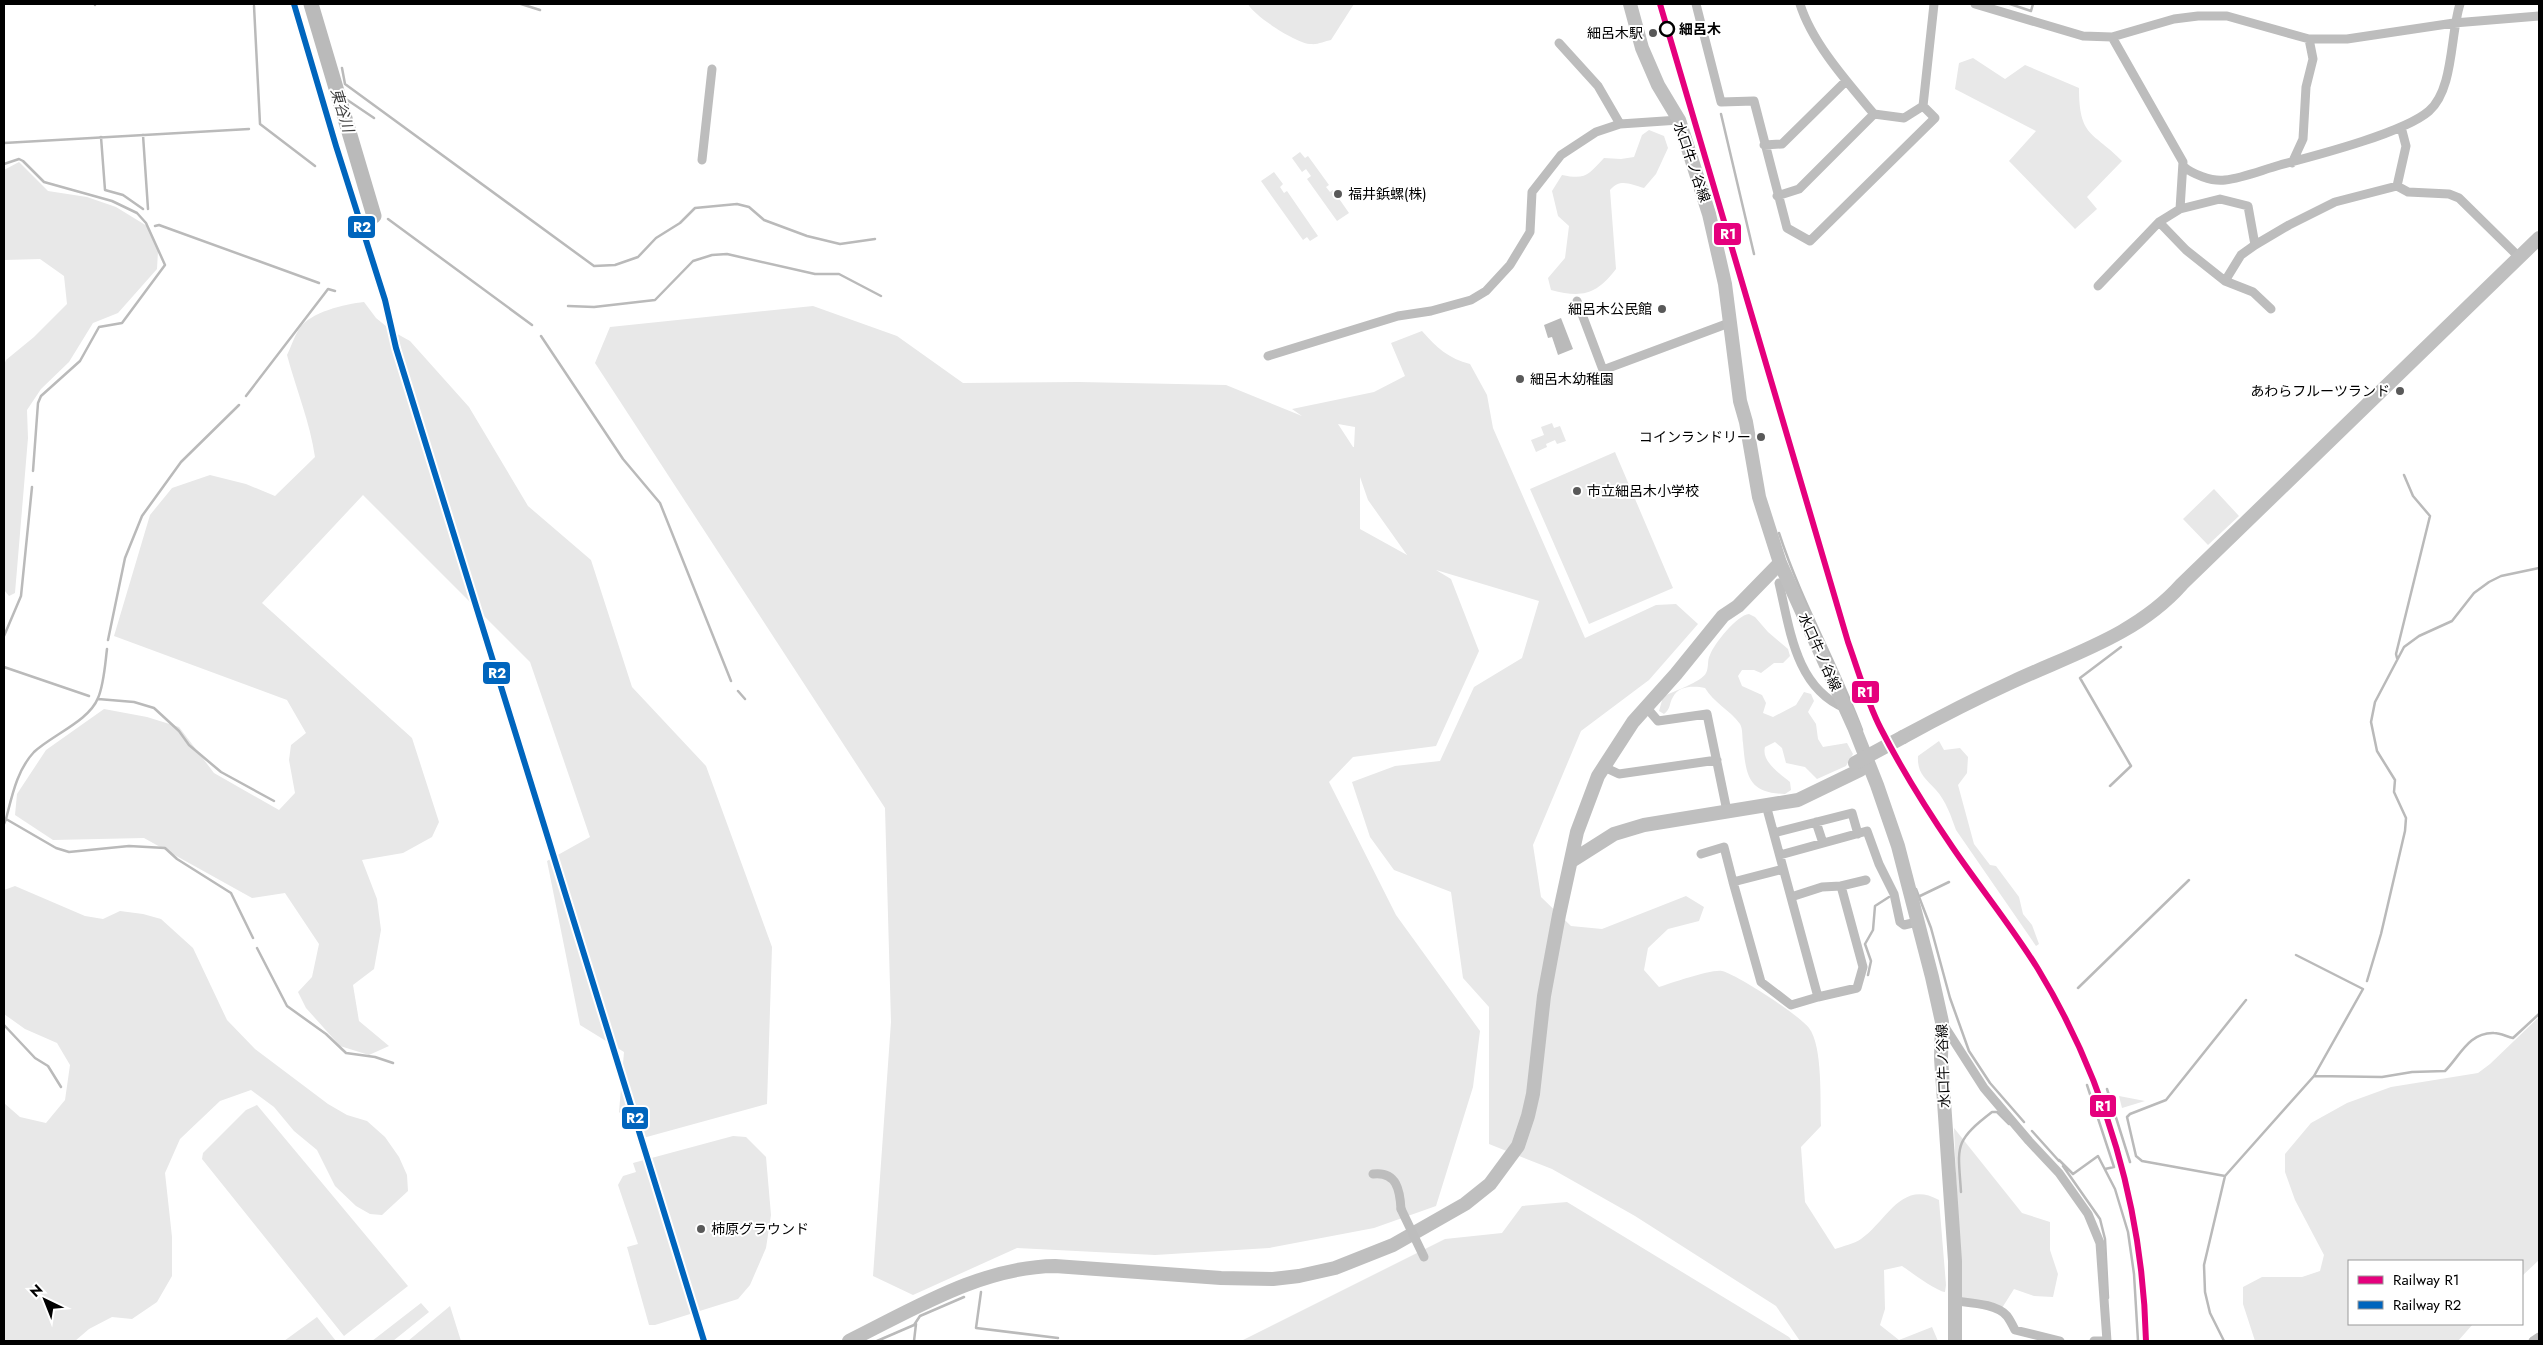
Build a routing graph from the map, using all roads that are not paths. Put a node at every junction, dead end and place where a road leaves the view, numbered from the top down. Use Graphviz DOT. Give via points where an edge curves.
graph roads {
  1 [pos="1630,4"];
  2 [pos="1696,4"];
  3 [pos="1800,4"];
  4 [pos="1934,4"];
  5 [pos="1975,4"];
  6 [pos="2460,4"];
  7 [pos="2539,16"];
  8 [pos="2454,22"];
  9 [pos="2112,37"];
  10 [pos="2309,39"];
  11 [pos="1559,43"];
  12 [pos="712,69"];
  13 [pos="1846,81"];
  14 [pos="1924,106"];
  15 [pos="1874,114"];
  16 [pos="1679,120"];
  17 [pos="1620,124"];
  18 [pos="2401,127"];
  19 [pos="1764,145"];
  20 [pos="702,160"];
  21 [pos="2292,163"];
  22 [pos="2183,166"];
  23 [pos="2223,181"];
  24 [pos="2397,186"];
  25 [pos="1777,196"];
  26 [pos="2220,199"];
  27 [pos="2180,209"];
  28 [pos="2159,222"];
  29 [pos="2539,238"];
  30 [pos="2255,245"];
  31 [pos="2520,258"];
  32 [pos="2225,281"];
  33 [pos="2098,286"];
  34 [pos="1577,301"];
  35 [pos="2272,310"];
  36 [pos="1729,323"];
  37 [pos="1268,356"];
  38 [pos="1780,563"];
  39 [pos="1779,583"];
  40 [pos="1801,609"];
  41 [pos="1786,614"];
  42 [pos="1646,707"];
  43 [pos="1845,708"];
  44 [pos="1717,760"];
  45 [pos="1604,767"];
  46 [pos="1766,806"];
  47 [pos="1727,811"];
  48 [pos="1816,822"];
  49 [pos="1774,833"];
  50 [pos="1858,834"];
  51 [pos="1823,843"];
  52 [pos="1701,854"];
  53 [pos="1780,855"];
  54 [pos="1572,860"];
  55 [pos="1783,869"];
  56 [pos="1866,880"];
  57 [pos="1733,882"];
  58 [pos="1841,886"];
  59 [pos="1791,897"];
  60 [pos="1917,922"];
  61 [pos="1818,996"];
  62 [pos="1942,1022"];
  63 [pos="1372,1174"];
  64 [pos="1424,1257"];
  65 [pos="1956,1301"];
  66 [pos="2539,1337"];
  67 [pos="849,1341"];
  68 [pos="1955,1341"];
  69 [pos="2060,1341"];
  70 [pos="2094,1341"];
  71 [pos="2108,1341"];
  72 [pos="2533,1341"];
  1 -- 16 [label="street, 水口牛ノ谷線" via="1642,48 1658,85"];
  2 -- 19 [label="street" via="1721,102 1754,101"];
  3 -- 13 [label="street" via="1805,18"];
  4 -- 14 [label="street"];
  5 -- 9 [label="street" via="2083,36"];
  6 -- 8 [label="street"];
  7 -- 8 [label="street"];
  8 -- 10 [label="street" via="2348,39"];
  8 -- 18 [label="street" via="2450,59 2439,98 2428,112"];
  9 -- 10 [label="street" via="2174,19 2226,16"];
  9 -- 22 [label="street" via="2176,146"];
  10 -- 21 [label="street" via="2313,58 2306,87 2302,139"];
  11 -- 17 [label="street" via="1598,86"];
  12 -- 20 [label="street"];
  13 -- 15 [label="street"];
  13 -- 19 [label="street" via="1782,144"];
  14 -- 15 [label="street" via="1904,118"];
  14 -- 25 [label="street" via="1935,118 1810,241 1787,228"];
  15 -- 25 [label="street" via="1799,189"];
  16 -- 17 [label="street"];
  16 -- 36 [label="street, 水口牛ノ谷線" via="1709,214 1725,284"];
  17 -- 37 [label="street" via="1596,132 1561,155 1532,192 1530,232 1510,265 1486,291 1471,300 1398,316"];
  18 -- 21 [label="street"];
  18 -- 24 [label="street" via="2406,146"];
  19 -- 25 [label="street"];
  21 -- 23 [label="street"];
  22 -- 23 [label="street" via="2190,172"];
  22 -- 27 [label="street"];
  23 -- 26 [label="street"];
  24 -- 30 [label="street" via="2335,202"];
  24 -- 31 [label="street" via="2408,192 2449,194 2459,198"];
  26 -- 27 [label="street"];
  26 -- 30 [label="street" via="2248,206"];
  27 -- 28 [label="street"];
  28 -- 32 [label="street" via="2186,250"];
  28 -- 33 [label="street"];
  29 -- 31 [label="street"];
  30 -- 32 [label="street" via="2241,255"];
  31 -- 46 [label="street, bridge" via="2166,603 2104,642 2012,682 1858,767"];
  32 -- 35 [label="street" via="2253,292"];
  34 -- 36 [label="street" via="1603,370"];
  36 -- 38 [label="street, 水口牛ノ谷線" via="1759,497"];
  38 -- 40 [label="street, 水口牛ノ谷線"];
  38 -- 42 [label="street" via="1738,606 1723,616"];
  39 -- 41 [label="street"];
  40 -- 41 [label="street"];
  40 -- 43 [label="street, 水口牛ノ谷線"];
  41 -- 43 [label="street" via="1804,671 1829,702"];
  42 -- 44 [label="street" via="1658,721 1707,714"];
  42 -- 45 [label="street"];
  43 -- 60 [label="street, 水口牛ノ谷線" via="1898,846"];
  44 -- 45 [label="street" via="1619,774"];
  44 -- 47 [label="street"];
  45 -- 54 [label="street" via="1586,808"];
  46 -- 47 [label="street"];
  46 -- 49 [label="street"];
  47 -- 54 [label="street" via="1644,825 1614,834"];
  48 -- 49 [label="street"];
  48 -- 50 [label="street" via="1852,813"];
  48 -- 51 [label="street"];
  49 -- 53 [label="street"];
  50 -- 51 [label="street"];
  50 -- 60 [label="street" via="1867,831 1878,864 1894,894 1900,922 1904,925"];
  51 -- 53 [label="street"];
  52 -- 57 [label="street" via="1724,847"];
  53 -- 55 [label="street"];
  54 -- 67 [label="street" via="1544,996 1528,1116 1518,1146 1490,1184 1465,1204 1393,1245 1321,1272 1273,1279 1220,1278 1029,1266 975,1280"];
  55 -- 57 [label="street"];
  55 -- 59 [label="street"];
  56 -- 58 [label="street"];
  57 -- 61 [label="street" via="1761,982 1791,1005"];
  58 -- 59 [label="street"];
  58 -- 61 [label="street" via="1863,966 1857,988"];
  59 -- 61 [label="street"];
  60 -- 62 [label="street, 水口牛ノ谷線"];
  62 -- 65 [label="street, 水口牛ノ谷線" via="1941,1058"];
  62 -- 71 [label="street" via="1984,1088 2059,1173 2088,1214 2100,1243"];
  63 -- 64 [label="street, bridge" via="1380,1173 1396,1182 1400,1190 1401,1210"];
  65 -- 68 [label="street, 水口牛ノ谷線"];
  65 -- 69 [label="street" via="2002,1312 2016,1330"];
  66 -- 72 [label="street"];
  70 -- 71 [label="street"];
}
